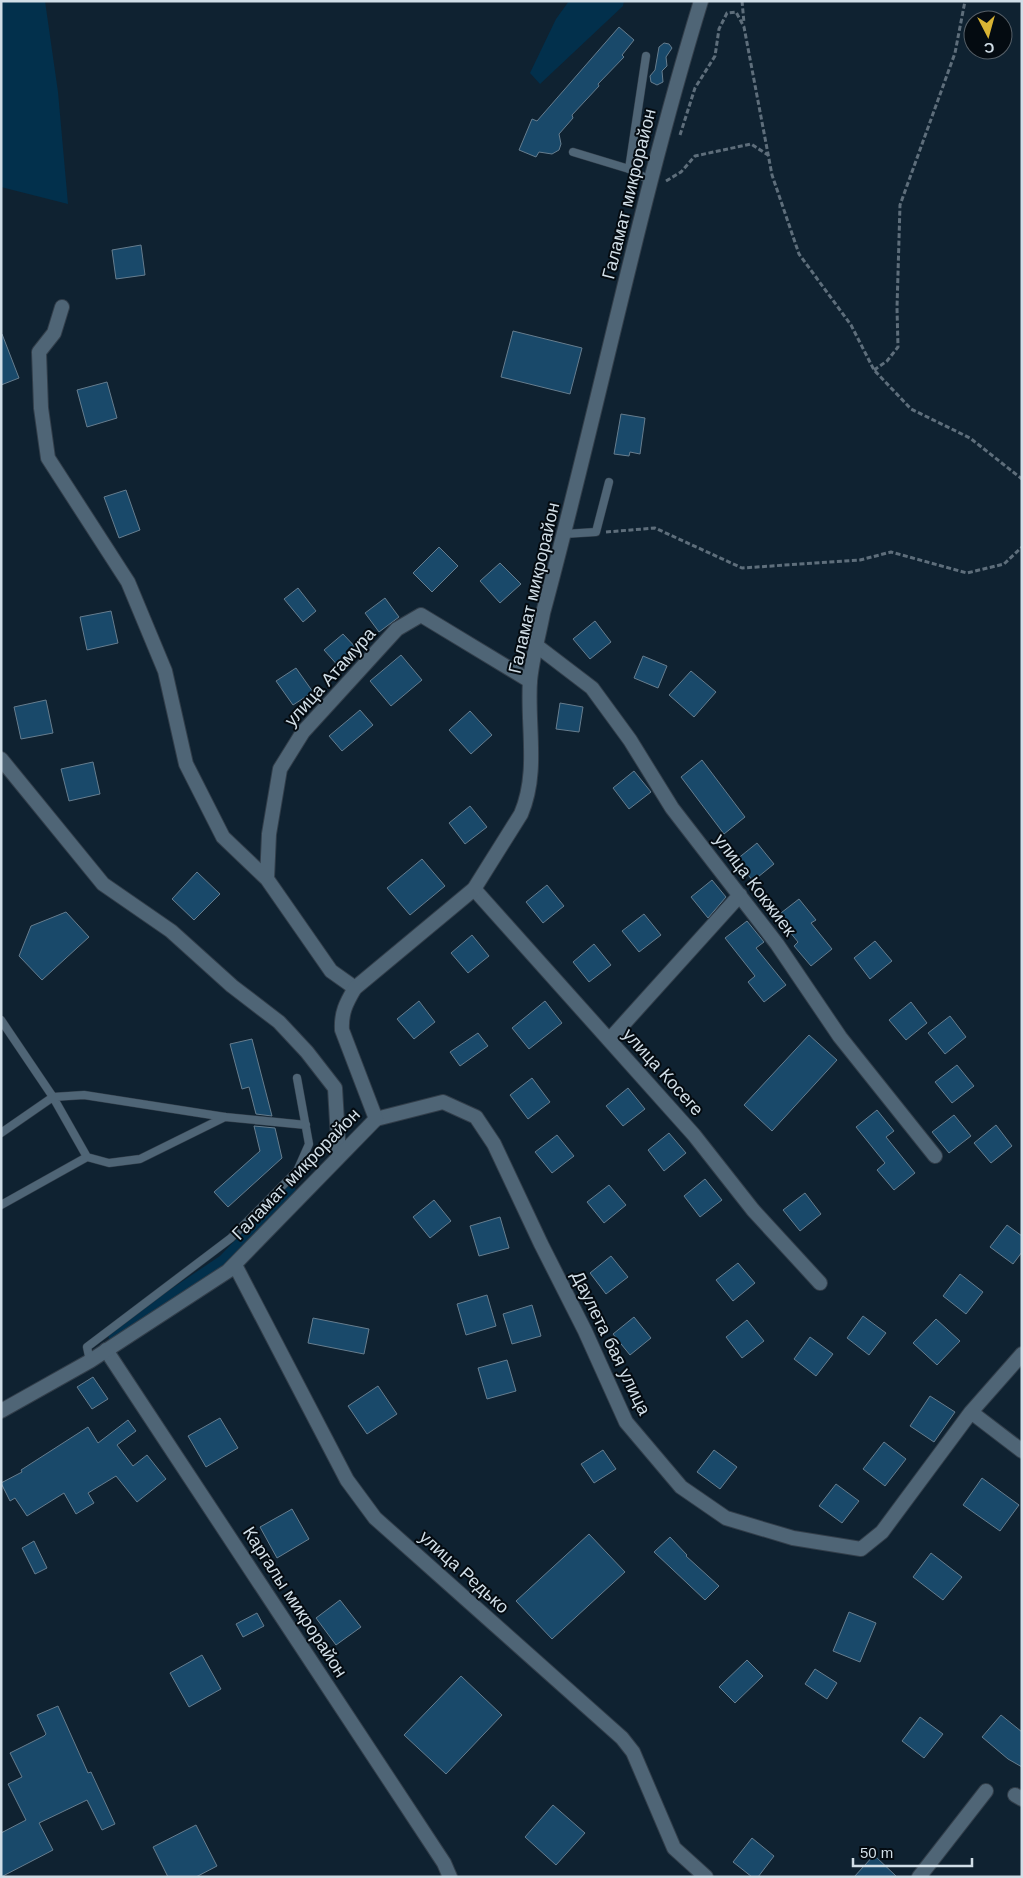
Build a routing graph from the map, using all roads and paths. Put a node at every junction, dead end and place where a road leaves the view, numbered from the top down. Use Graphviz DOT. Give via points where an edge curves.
graph roads {
  1 [pos="701,1"];
  2 [pos="742,1"];
  3 [pos="965,1"];
  4 [pos="744,26"];
  5 [pos="646,56"];
  6 [pos="678,141"];
  7 [pos="573,152"];
  8 [pos="768,155"];
  9 [pos="629,169"];
  10 [pos="651,181"];
  11 [pos="62,307"];
  12 [pos="874,370"];
  13 [pos="1022,479"];
  14 [pos="609,482"];
  15 [pos="596,532"];
  16 [pos="564,534"];
  17 [pos="1022,548"];
  18 [pos="537,646"];
  19 [pos="530,681"];
  20 [pos="1,760"];
  21 [pos="267,879"];
  22 [pos="474,889"];
  23 [pos="740,895"];
  24 [pos="355,988"];
  25 [pos="1,1020"];
  26 [pos="610,1039"];
  27 [pos="297,1078"];
  28 [pos="53,1097"];
  29 [pos="226,1117"];
  30 [pos="376,1119"];
  31 [pos="306,1125"];
  32 [pos="1,1134"];
  33 [pos="339,1156"];
  34 [pos="935,1156"];
  35 [pos="87,1157"];
  36 [pos="1,1205"];
  37 [pos="235,1265"];
  38 [pos="820,1284"];
  39 [pos="106,1350"];
  40 [pos="1022,1354"];
  41 [pos="90,1361"];
  42 [pos="1,1411"];
  43 [pos="971,1412"];
  44 [pos="1022,1451"];
  45 [pos="986,1791"];
  46 [pos="450,1877"];
  47 [pos="706,1877"];
  48 [pos="919,1877"];
  1 -- 10 [label="street, Галамат микрорайон"];
  2 -- 4 [label="path"];
  3 -- 12 [label="path" via="954,54 900,205 896,308 898,347"];
  4 -- 6 [label="path" via="736,12 727,13 719,29 715,56 695,88"];
  4 -- 8 [label="path"];
  5 -- 9 [label="lane"];
  7 -- 9 [label="lane"];
  8 -- 10 [label="path" via="750,144 727,148 696,156 681,172 664,183"];
  8 -- 12 [label="path" via="799,254 851,325"];
  9 -- 10 [label="lane"];
  10 -- 16 [label="street, Галамат микрорайон"];
  11 -- 21 [label="street" via="54,332 39,352 41,408 48,458 128,582 165,671 186,764 223,837"];
  12 -- 13 [label="path" via="911,409 970,438"];
  14 -- 15 [label="lane"];
  15 -- 16 [label="lane"];
  15 -- 17 [label="path" via="655,528 742,568 860,560 892,552 967,572 1004,564"];
  16 -- 18 [label="street, Галамат микрорайон"];
  18 -- 19 [label="street, Галамат микрорайон"];
  18 -- 23 [label="street, улица Кокжиек" via="592,688 630,740 672,808"];
  19 -- 21 [label="street, улица Атамура" via="421,615 397,629 303,732 280,769 269,834"];
  19 -- 22 [label="street, Галамат микрорайон" via="531,768 526,801"];
  20 -- 33 [label="street" via="103,884 171,931 278,1022 307,1052 335,1088"];
  21 -- 24 [label="street" via="331,971"];
  22 -- 24 [label="street, Галамат микрорайон"];
  22 -- 26 [label="street, улица Косеге"];
  23 -- 26 [label="street"];
  23 -- 34 [label="street, улица Кокжиек" via="778,944 840,1037"];
  24 -- 30 [label="street, Галамат микрорайон" via="345,1004 342,1030"];
  25 -- 28 [label="lane"];
  26 -- 38 [label="street, улица Косеге" via="694,1135 753,1210"];
  27 -- 31 [label="lane"];
  28 -- 29 [label="lane" via="84,1095"];
  28 -- 32 [label="lane"];
  28 -- 35 [label="lane"];
  29 -- 31 [label="lane"];
  29 -- 35 [label="lane" via="140,1159 109,1163"];
  30 -- 33 [label="street, Галамат микрорайон"];
  30 -- 43 [label="street, Даулета бая улица" via="443,1102 476,1117 494,1144 626,1422 681,1487 726,1518 793,1538 860,1549 882,1532"];
  31 -- 41 [label="lane" via="309,1144 297,1171 232,1238 86,1347"];
  33 -- 37 [label="street, Галамат микрорайон"];
  35 -- 36 [label="lane"];
  37 -- 39 [label="street, Галамат микрорайон"];
  37 -- 47 [label="street, улица Редько" via="347,1480 375,1518 622,1738 633,1752 674,1848"];
  39 -- 41 [label="street, Галамат микрорайон"];
  39 -- 46 [label="street, Каргалы микрорайон" via="444,1863"];
  40 -- 43 [label="street, Даулета бая улица"];
  41 -- 42 [label="street, Галамат микрорайон"];
  43 -- 44 [label="street"];
  45 -- 48 [label="street"];
}
